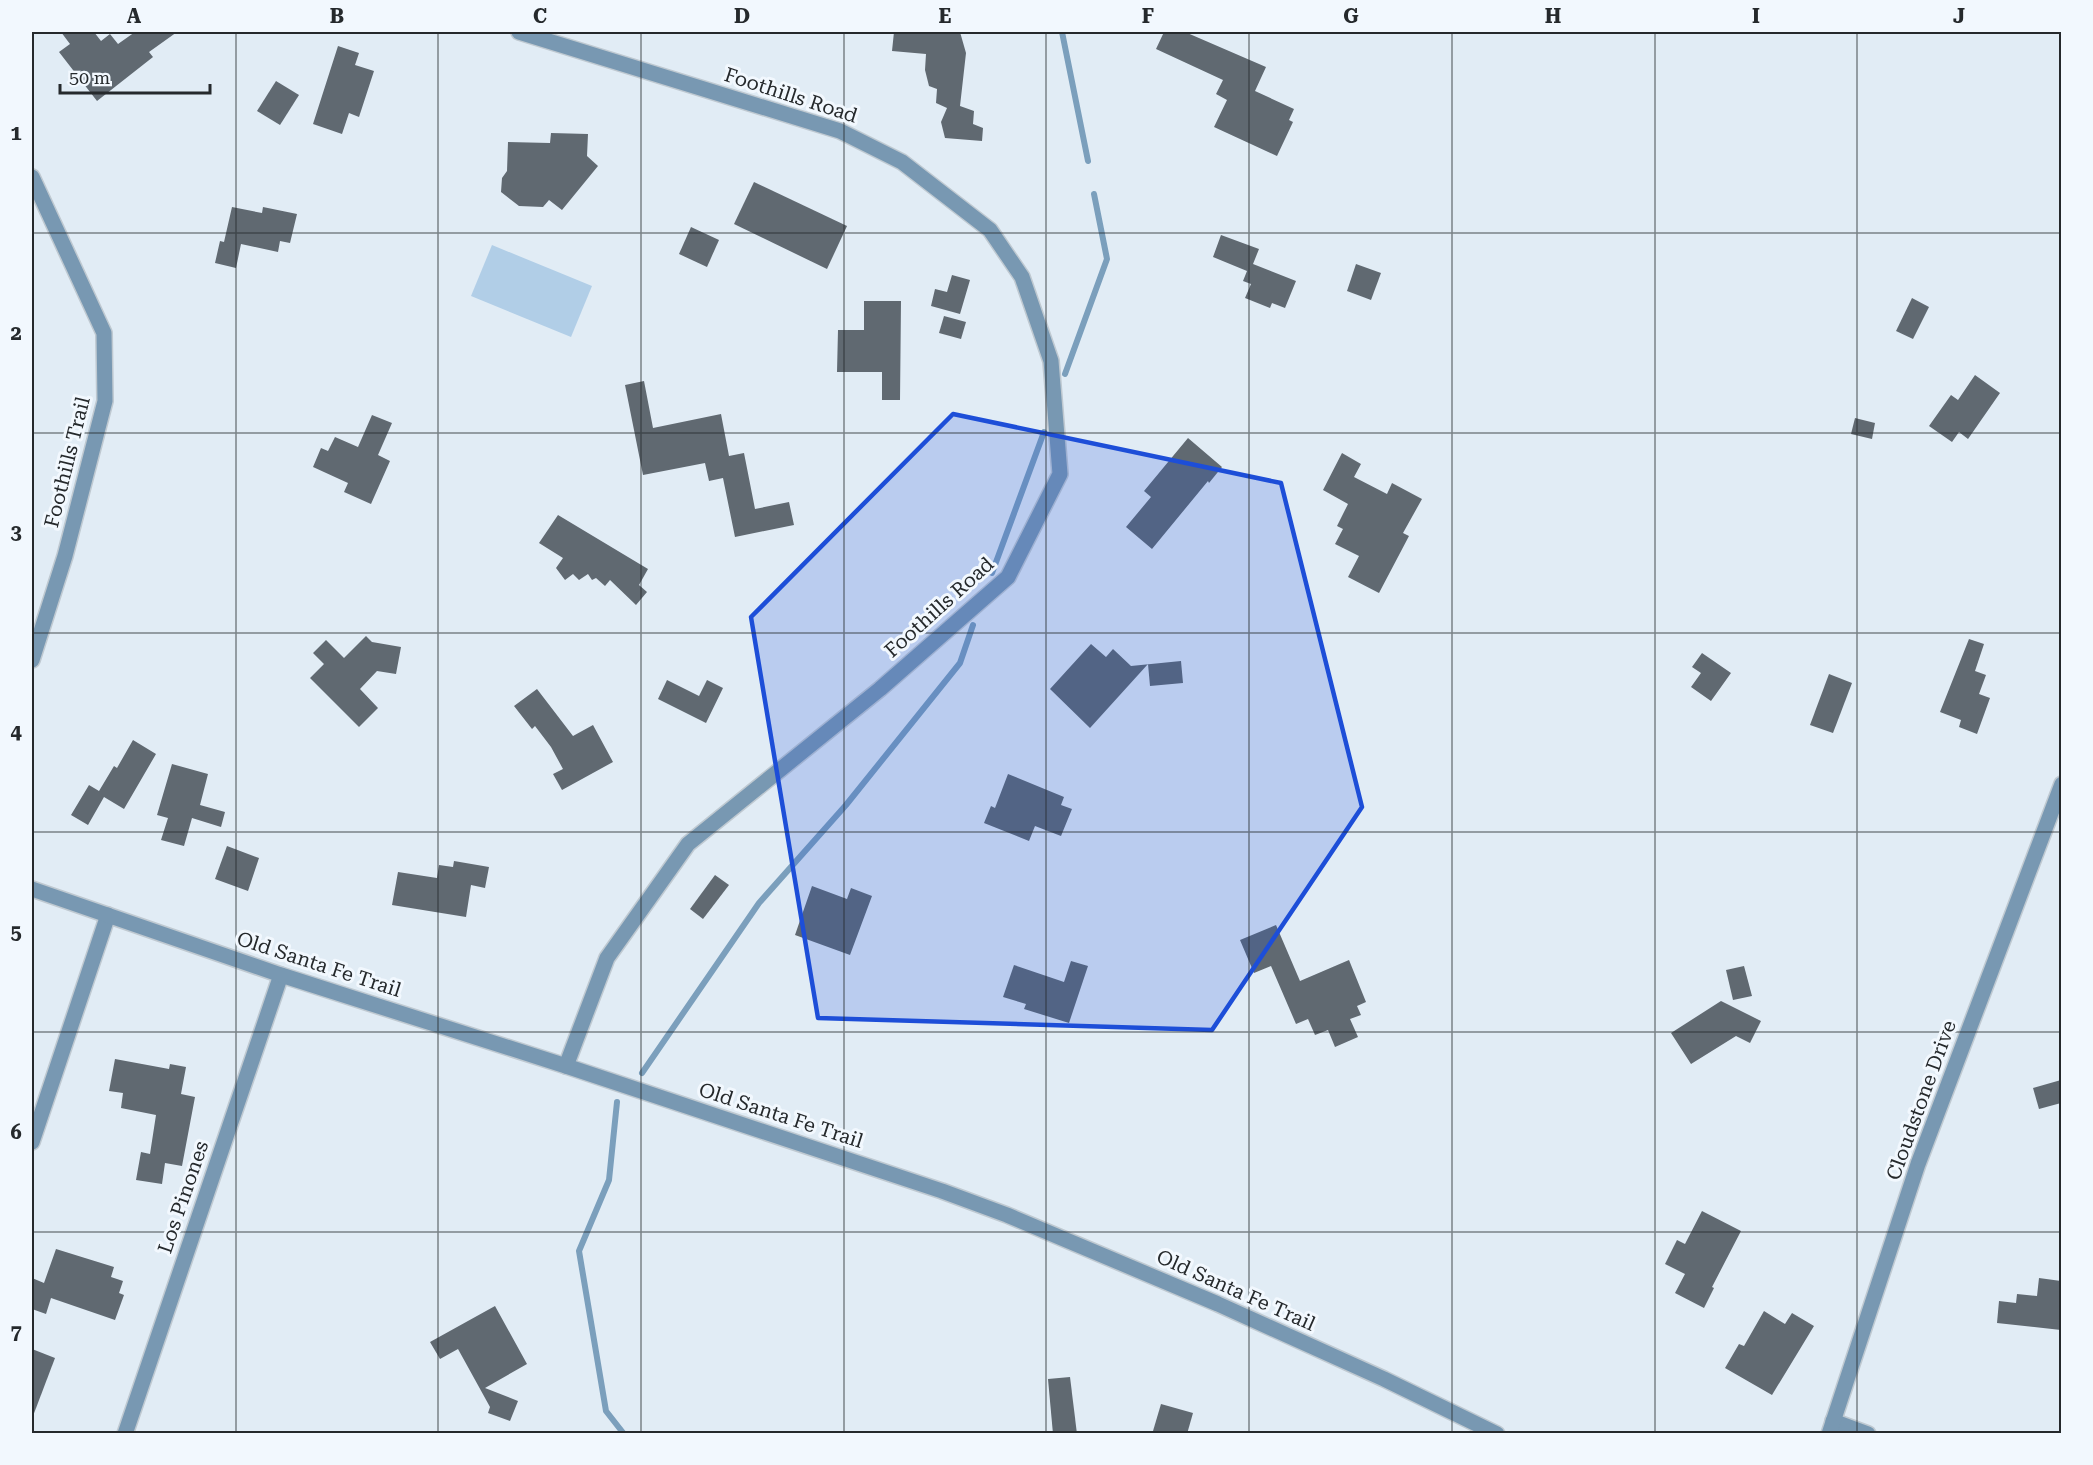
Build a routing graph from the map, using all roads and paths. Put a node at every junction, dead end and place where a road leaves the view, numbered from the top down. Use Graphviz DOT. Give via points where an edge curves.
graph roads {
  1 [pos="519,32"];
  2 [pos="32,177"];
  3 [pos="32,660"];
  4 [pos="2061,784"];
  5 [pos="32,889"];
  6 [pos="108,915"];
  7 [pos="281,975"];
  8 [pos="566,1066"];
  9 [pos="32,1142"];
  10 [pos="1831,1427"];
  11 [pos="124,1434"];
  12 [pos="1497,1434"];
  13 [pos="1868,1434"];
  1 -- 8 [label="street, Foothills Road" via="840,131 902,162 990,231 1022,277 1051,361 1060,474 1008,577 880,689 688,844 607,958"];
  2 -- 3 [label="street, Foothills Trail" via="104,333 105,401 65,556"];
  4 -- 10 [label="street, Cloudstone Drive" via="1918,1164"];
  5 -- 6 [label="street, Old Santa Fe Trail"];
  6 -- 7 [label="street, Old Santa Fe Trail"];
  6 -- 9 [label="street"];
  7 -- 8 [label="street, Old Santa Fe Trail"];
  7 -- 11 [label="street, Los Pinones"];
  8 -- 12 [label="street, Old Santa Fe Trail" via="1007,1215 1229,1309"];
  10 -- 13 [label="street"];
}
